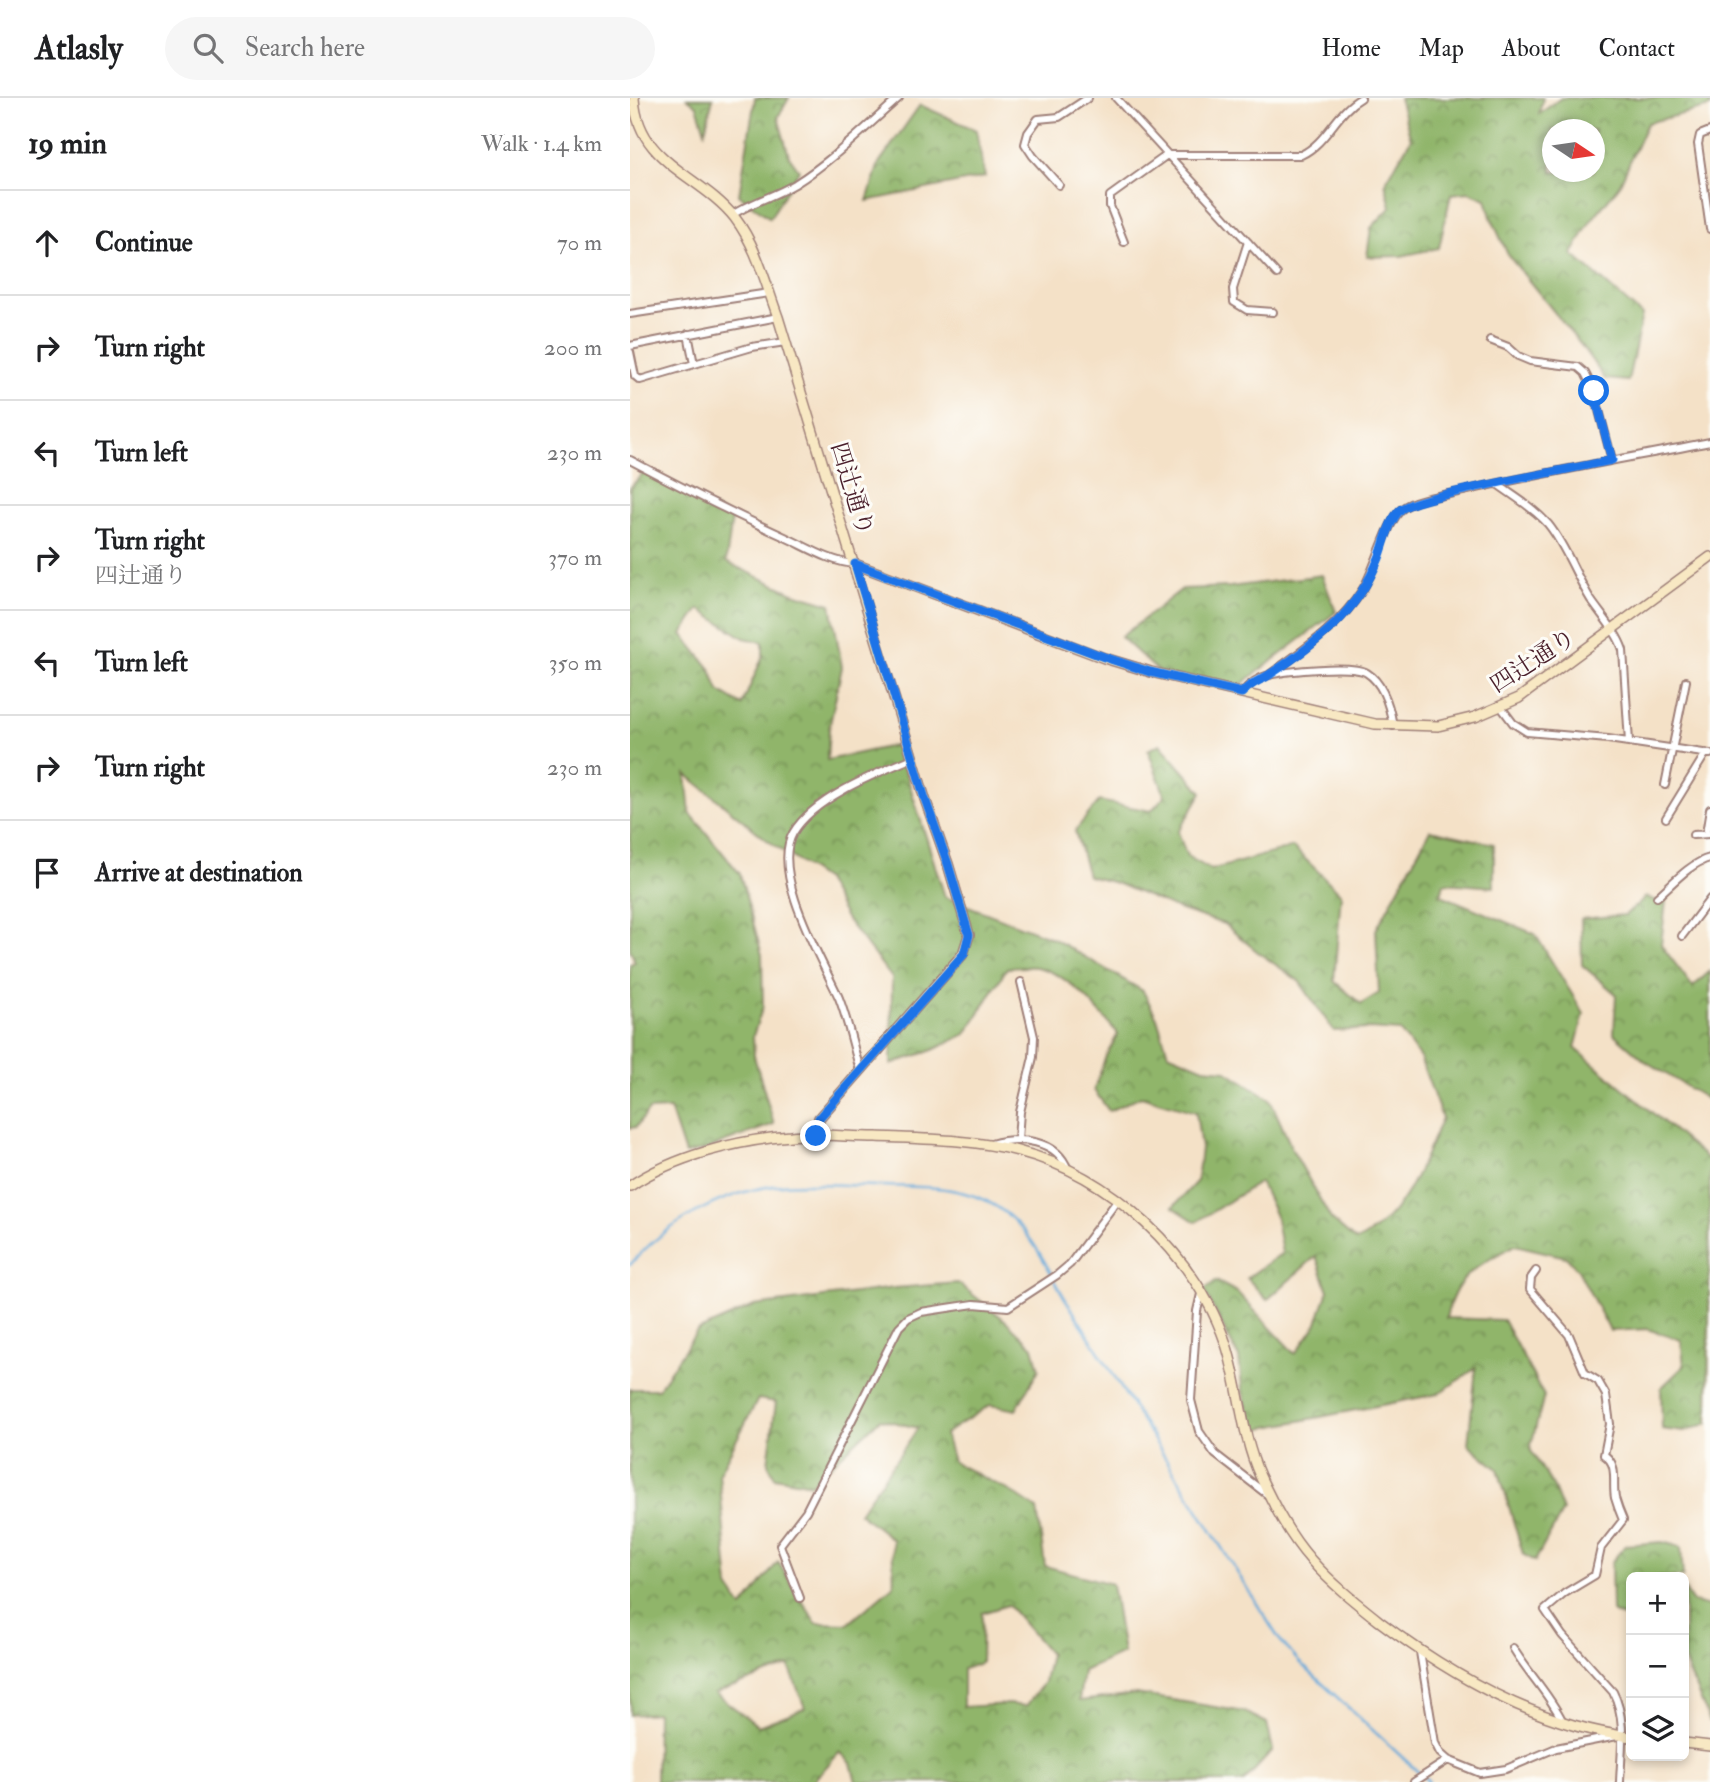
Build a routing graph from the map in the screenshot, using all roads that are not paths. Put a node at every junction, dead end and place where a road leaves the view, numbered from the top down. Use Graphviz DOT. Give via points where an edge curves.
graph roads {
  1 [pos="634,98"];
  2 [pos="899,98"];
  3 [pos="1088,98"];
  4 [pos="1116,98"];
  5 [pos="1361,98"];
  6 [pos="1710,131"];
  7 [pos="1167,155"];
  8 [pos="1059,184"];
  9 [pos="732,215"];
  10 [pos="1710,229"];
  11 [pos="1124,242"];
  12 [pos="1248,242"];
  13 [pos="1278,274"];
  14 [pos="769,293"];
  15 [pos="1273,312"];
  16 [pos="630,314"];
  17 [pos="778,317"];
  18 [pos="688,334"];
  19 [pos="1490,340"];
  20 [pos="786,342"];
  21 [pos="630,346"];
  22 [pos="630,352"];
  23 [pos="694,364"];
  24 [pos="1710,442"];
  25 [pos="630,460"];
  26 [pos="1612,460"];
  27 [pos="1497,484"];
  28 [pos="1710,557"];
  29 [pos="855,564"];
  30 [pos="1612,630"];
  31 [pos="1269,675"];
  32 [pos="1686,681"];
  33 [pos="1242,693"];
  34 [pos="1501,707"];
  35 [pos="1393,726"];
  36 [pos="1629,742"];
  37 [pos="1673,748"];
  38 [pos="1708,754"];
  39 [pos="913,758"];
  40 [pos="1665,785"];
  41 [pos="1710,809"];
  42 [pos="1666,818"];
  43 [pos="1708,834"];
  44 [pos="1693,835"];
  45 [pos="1710,859"];
  46 [pos="1657,897"];
  47 [pos="1710,899"];
  48 [pos="1682,936"];
  49 [pos="1021,982"];
  50 [pos="860,1070"];
  51 [pos="816,1136"];
  52 [pos="1018,1139"];
  53 [pos="989,1144"];
  54 [pos="1068,1170"];
  55 [pos="635,1179"];
  56 [pos="630,1186"];
  57 [pos="1117,1201"];
  58 [pos="1536,1271"];
  59 [pos="1201,1294"];
  60 [pos="1270,1497"];
  61 [pos="800,1598"];
  62 [pos="1513,1648"];
  63 [pos="1420,1652"];
  64 [pos="1562,1720"];
  65 [pos="1626,1732"];
  66 [pos="1626,1736"];
  67 [pos="1626,1736"];
  68 [pos="1626,1743"];
  69 [pos="1689,1744"];
  70 [pos="1710,1746"];
  71 [pos="1448,1760"];
  72 [pos="1414,1782"];
  73 [pos="1620,1782"];
  1 -- 9 [label="street, 四辻通り" via="642,133 665,161"];
  2 -- 9 [label="street" via="794,185"];
  3 -- 8 [label="street" via="1059,117 1038,119 1028,132 1025,144"];
  4 -- 7 [label="street"];
  5 -- 7 [label="street" via="1343,110 1310,151 1301,155"];
  6 -- 10 [label="street" via="1700,135 1698,144"];
  7 -- 11 [label="street" via="1110,196"];
  7 -- 12 [label="street"];
  9 -- 14 [label="street, 四辻通り" via="757,255"];
  12 -- 13 [label="street"];
  12 -- 15 [label="street" via="1233,289 1234,302 1247,310"];
  14 -- 16 [label="street"];
  14 -- 17 [label="street, 四辻通り"];
  17 -- 18 [label="street"];
  17 -- 20 [label="street, 四辻通り"];
  18 -- 21 [label="street"];
  18 -- 23 [label="street"];
  19 -- 26 [label="street" via="1530,361 1578,367 1585,373"];
  20 -- 23 [label="street"];
  20 -- 29 [label="street, 四辻通り"];
  22 -- 23 [label="street" via="640,380"];
  24 -- 26 [label="street"];
  25 -- 29 [label="street" via="836,561"];
  26 -- 27 [label="street"];
  27 -- 30 [label="street" via="1550,527"];
  27 -- 31 [label="street" via="1402,509 1361,593 1317,640"];
  28 -- 30 [label="street, 四辻通り"];
  29 -- 33 [label="street, 四辻通り" via="1104,657"];
  29 -- 39 [label="street"];
  30 -- 34 [label="street, 四辻通り" via="1542,683"];
  30 -- 36 [label="street" via="1623,650"];
  31 -- 33 [label="street" via="1249,684"];
  31 -- 35 [label="street" via="1360,670 1378,685"];
  32 -- 37 [label="street"];
  33 -- 35 [label="street, 四辻通り"];
  34 -- 35 [label="street, 四辻通り" via="1438,726"];
  34 -- 36 [label="street" via="1527,732"];
  36 -- 37 [label="street"];
  37 -- 38 [label="street"];
  37 -- 40 [label="street"];
  38 -- 42 [label="street"];
  39 -- 50 [label="street" via="969,935 964,954"];
  39 -- 50 [label="street" via="810,813 788,844 786,859 799,910 839,999"];
  41 -- 43 [label="street"];
  43 -- 44 [label="street"];
  45 -- 46 [label="street"];
  47 -- 48 [label="street"];
  49 -- 52 [label="street" via="1034,1037"];
  50 -- 51 [label="street" via="819,1118"];
  51 -- 53 [label="street"];
  51 -- 55 [label="street" via="793,1135 722,1148"];
  52 -- 53 [label="street"];
  52 -- 54 [label="street" via="1048,1147 1065,1160"];
  53 -- 54 [label="street"];
  54 -- 57 [label="street"];
  55 -- 56 [label="street"];
  57 -- 59 [label="street" via="1153,1228"];
  57 -- 61 [label="street" via="1070,1264 1008,1307 974,1304 921,1312 899,1327 806,1511 780,1545"];
  58 -- 65 [label="street" via="1530,1289 1569,1335 1585,1373 1598,1381 1606,1395 1610,1424 1604,1455 1614,1468 1615,1497 1623,1520 1601,1548 1595,1576 1545,1610 1613,1692"];
  59 -- 60 [label="street" via="1225,1343 1251,1454"];
  59 -- 60 [label="street" via="1191,1401 1199,1431 1215,1454"];
  60 -- 63 [label="street" via="1285,1525 1325,1575"];
  62 -- 64 [label="street"];
  63 -- 64 [label="street" via="1479,1686"];
  63 -- 71 [label="street" via="1435,1743"];
  64 -- 66 [label="street"];
  67 -- 71 [label="street" via="1556,1748 1495,1772 1480,1773"];
  68 -- 73 [label="street"];
  69 -- 70 [label="street"];
  71 -- 72 [label="street"];
}
